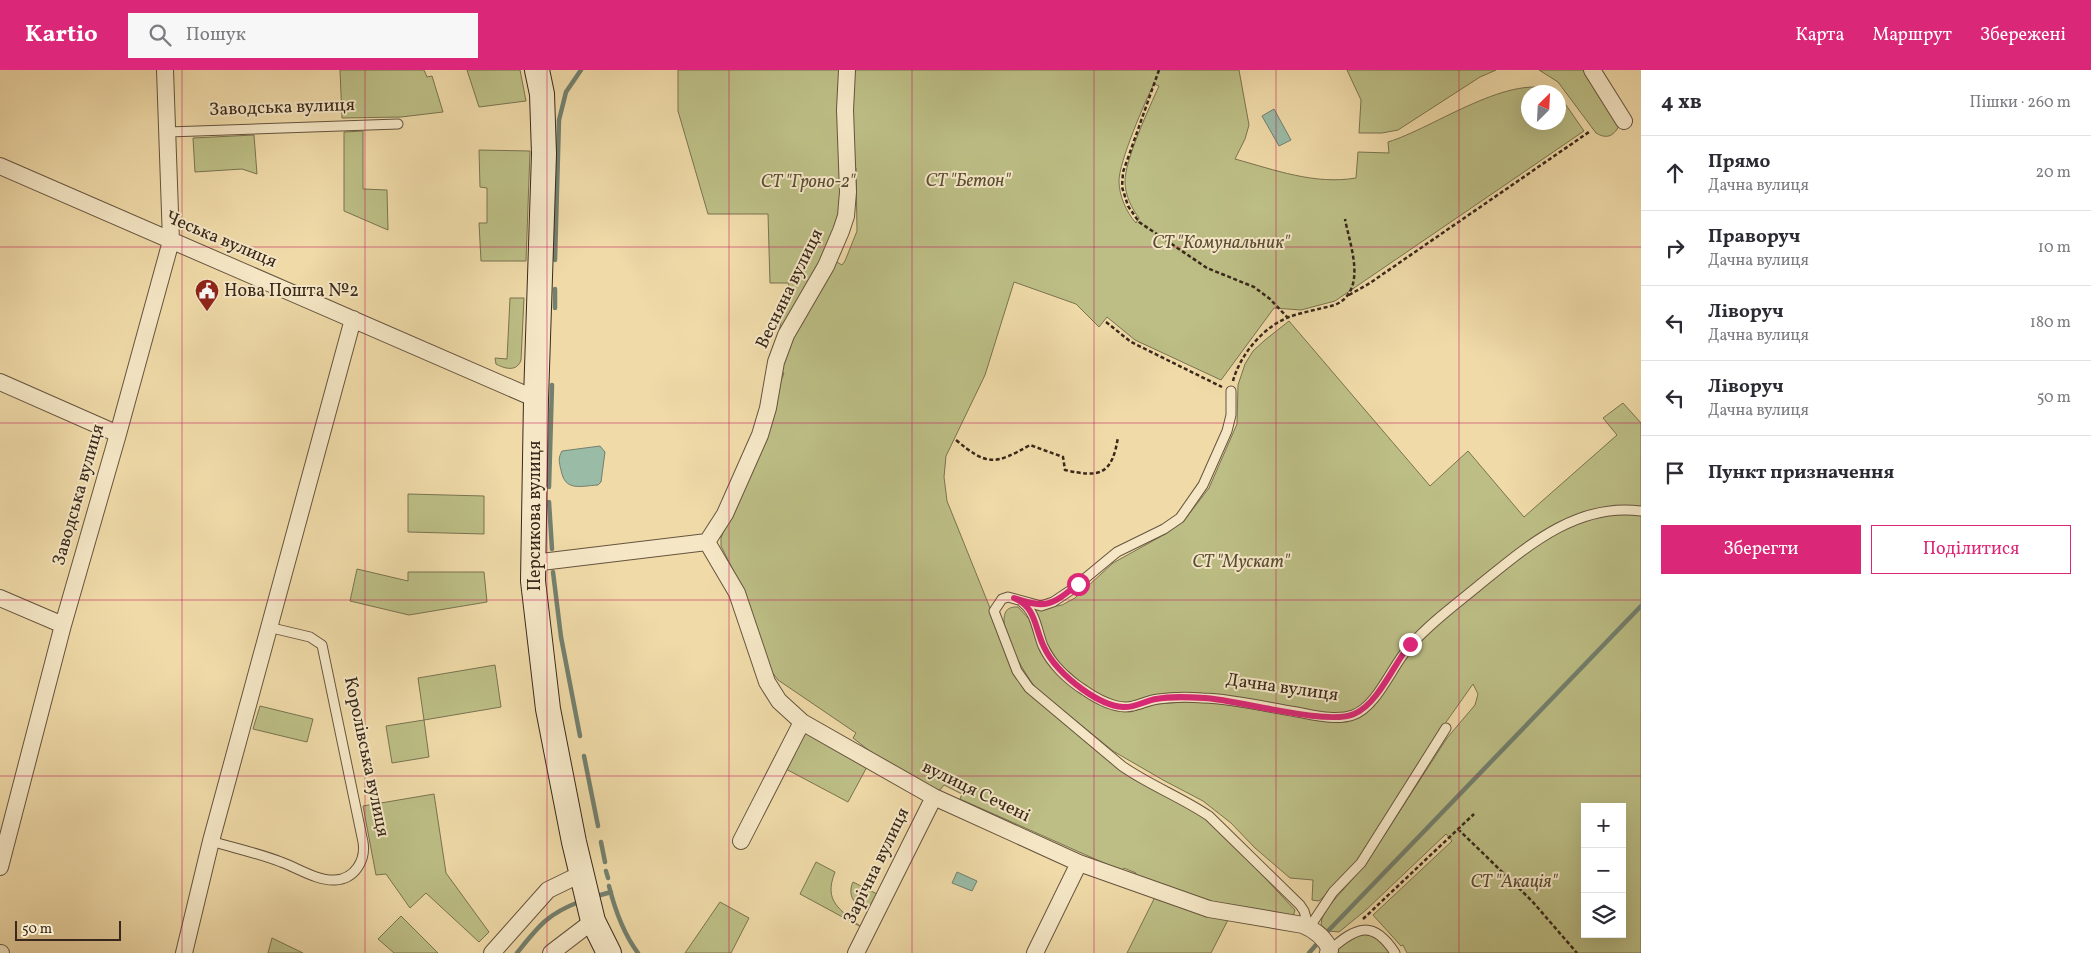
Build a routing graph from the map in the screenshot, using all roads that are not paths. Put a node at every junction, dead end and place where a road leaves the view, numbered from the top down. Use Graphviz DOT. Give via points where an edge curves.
graph roads {
  1 [pos="165,70"];
  2 [pos="537,70"];
  3 [pos="847,70"];
  4 [pos="1592,70"];
  5 [pos="1624,121"];
  6 [pos="398,124"];
  7 [pos="168,132"];
  8 [pos="0,166"];
  9 [pos="171,241"];
  10 [pos="353,319"];
  11 [pos="0,382"];
  12 [pos="1231,391"];
  13 [pos="536,399"];
  14 [pos="118,434"];
  15 [pos="1641,511"];
  16 [pos="707,542"];
  17 [pos="533,562"];
  18 [pos="0,598"];
  19 [pos="1014,598"];
  20 [pos="62,625"];
  21 [pos="268,627"];
  22 [pos="802,722"];
  23 [pos="1446,728"];
  24 [pos="934,797"];
  25 [pos="6,817"];
  26 [pos="211,841"];
  27 [pos="741,841"];
  28 [pos="1079,863"];
  29 [pos="0,867"];
  30 [pos="580,874"];
  31 [pos="593,921"];
  32 [pos="1309,928"];
  33 [pos="1329,952"];
  34 [pos="184,953"];
  35 [pos="492,953"];
  36 [pos="551,953"];
  37 [pos="609,953"];
  38 [pos="856,953"];
  39 [pos="1035,953"];
  40 [pos="1396,953"];
  1 -- 7 [label="street, Заводська вулиця"];
  2 -- 13 [label="main road, Персикова вулиця" via="544,128"];
  3 -- 16 [label="street, Весняна вулиця" via="848,192 841,231 826,266 786,335 776,362 760,435 725,514"];
  4 -- 5 [label="street"];
  6 -- 7 [label="lane, Заводська вулиця"];
  7 -- 9 [label="street, Заводська вулиця"];
  8 -- 9 [label="street, Чеська вулиця"];
  9 -- 10 [label="street, Чеська вулиця"];
  9 -- 14 [label="street, Заводська вулиця"];
  10 -- 13 [label="street, Чеська вулиця"];
  10 -- 21 [label="street"];
  11 -- 14 [label="street"];
  12 -- 19 [label="lane" via="1227,431 1203,486 1180,518 1117,552 1053,602 1041,606"];
  13 -- 17 [label="main road, Персикова вулиця"];
  14 -- 20 [label="street, Заводська вулиця"];
  15 -- 19 [label="lane, Дачна вулиця" via="1596,513 1565,524 1530,545 1434,623 1400,658 1363,710 1344,717 1206,698 1156,699 1131,707 1108,703 1084,690 1060,670 1044,648 1028,606"];
  16 -- 17 [label="street"];
  16 -- 22 [label="street, вулиця Сечені" via="737,593 767,682 779,700"];
  17 -- 30 [label="main road, Персикова вулиця" via="548,709"];
  18 -- 20 [label="street"];
  19 -- 32 [label="lane" via="1002,599 994,611 1017,671 1029,688 1136,776 1209,816 1300,905"];
  20 -- 25 [label="street, Заводська вулиця"];
  21 -- 26 [label="street"];
  21 -- 26 [label="lane, Королівська вулиця" via="310,637 322,645 364,842 363,859 354,872 338,880 328,880 282,862"];
  22 -- 24 [label="street, вулиця Сечені"];
  22 -- 27 [label="street"];
  23 -- 32 [label="lane" via="1362,863 1333,892"];
  24 -- 28 [label="street, вулиця Сечені"];
  24 -- 38 [label="street, Зарічна вулиця"];
  25 -- 29 [label="street, Заводська вулиця"];
  26 -- 34 [label="street"];
  28 -- 32 [label="street, вулиця Сечені" via="1209,909"];
  28 -- 39 [label="street"];
  30 -- 31 [label="main road, Персикова вулиця"];
  30 -- 35 [label="street" via="548,890"];
  31 -- 36 [label="street"];
  31 -- 37 [label="main road, Персикова вулиця"];
  32 -- 33 [label="street, вулиця Сечені" via="1326,943"];
  33 -- 40 [label="lane" via="1346,935 1356,931 1380,935"];
}
